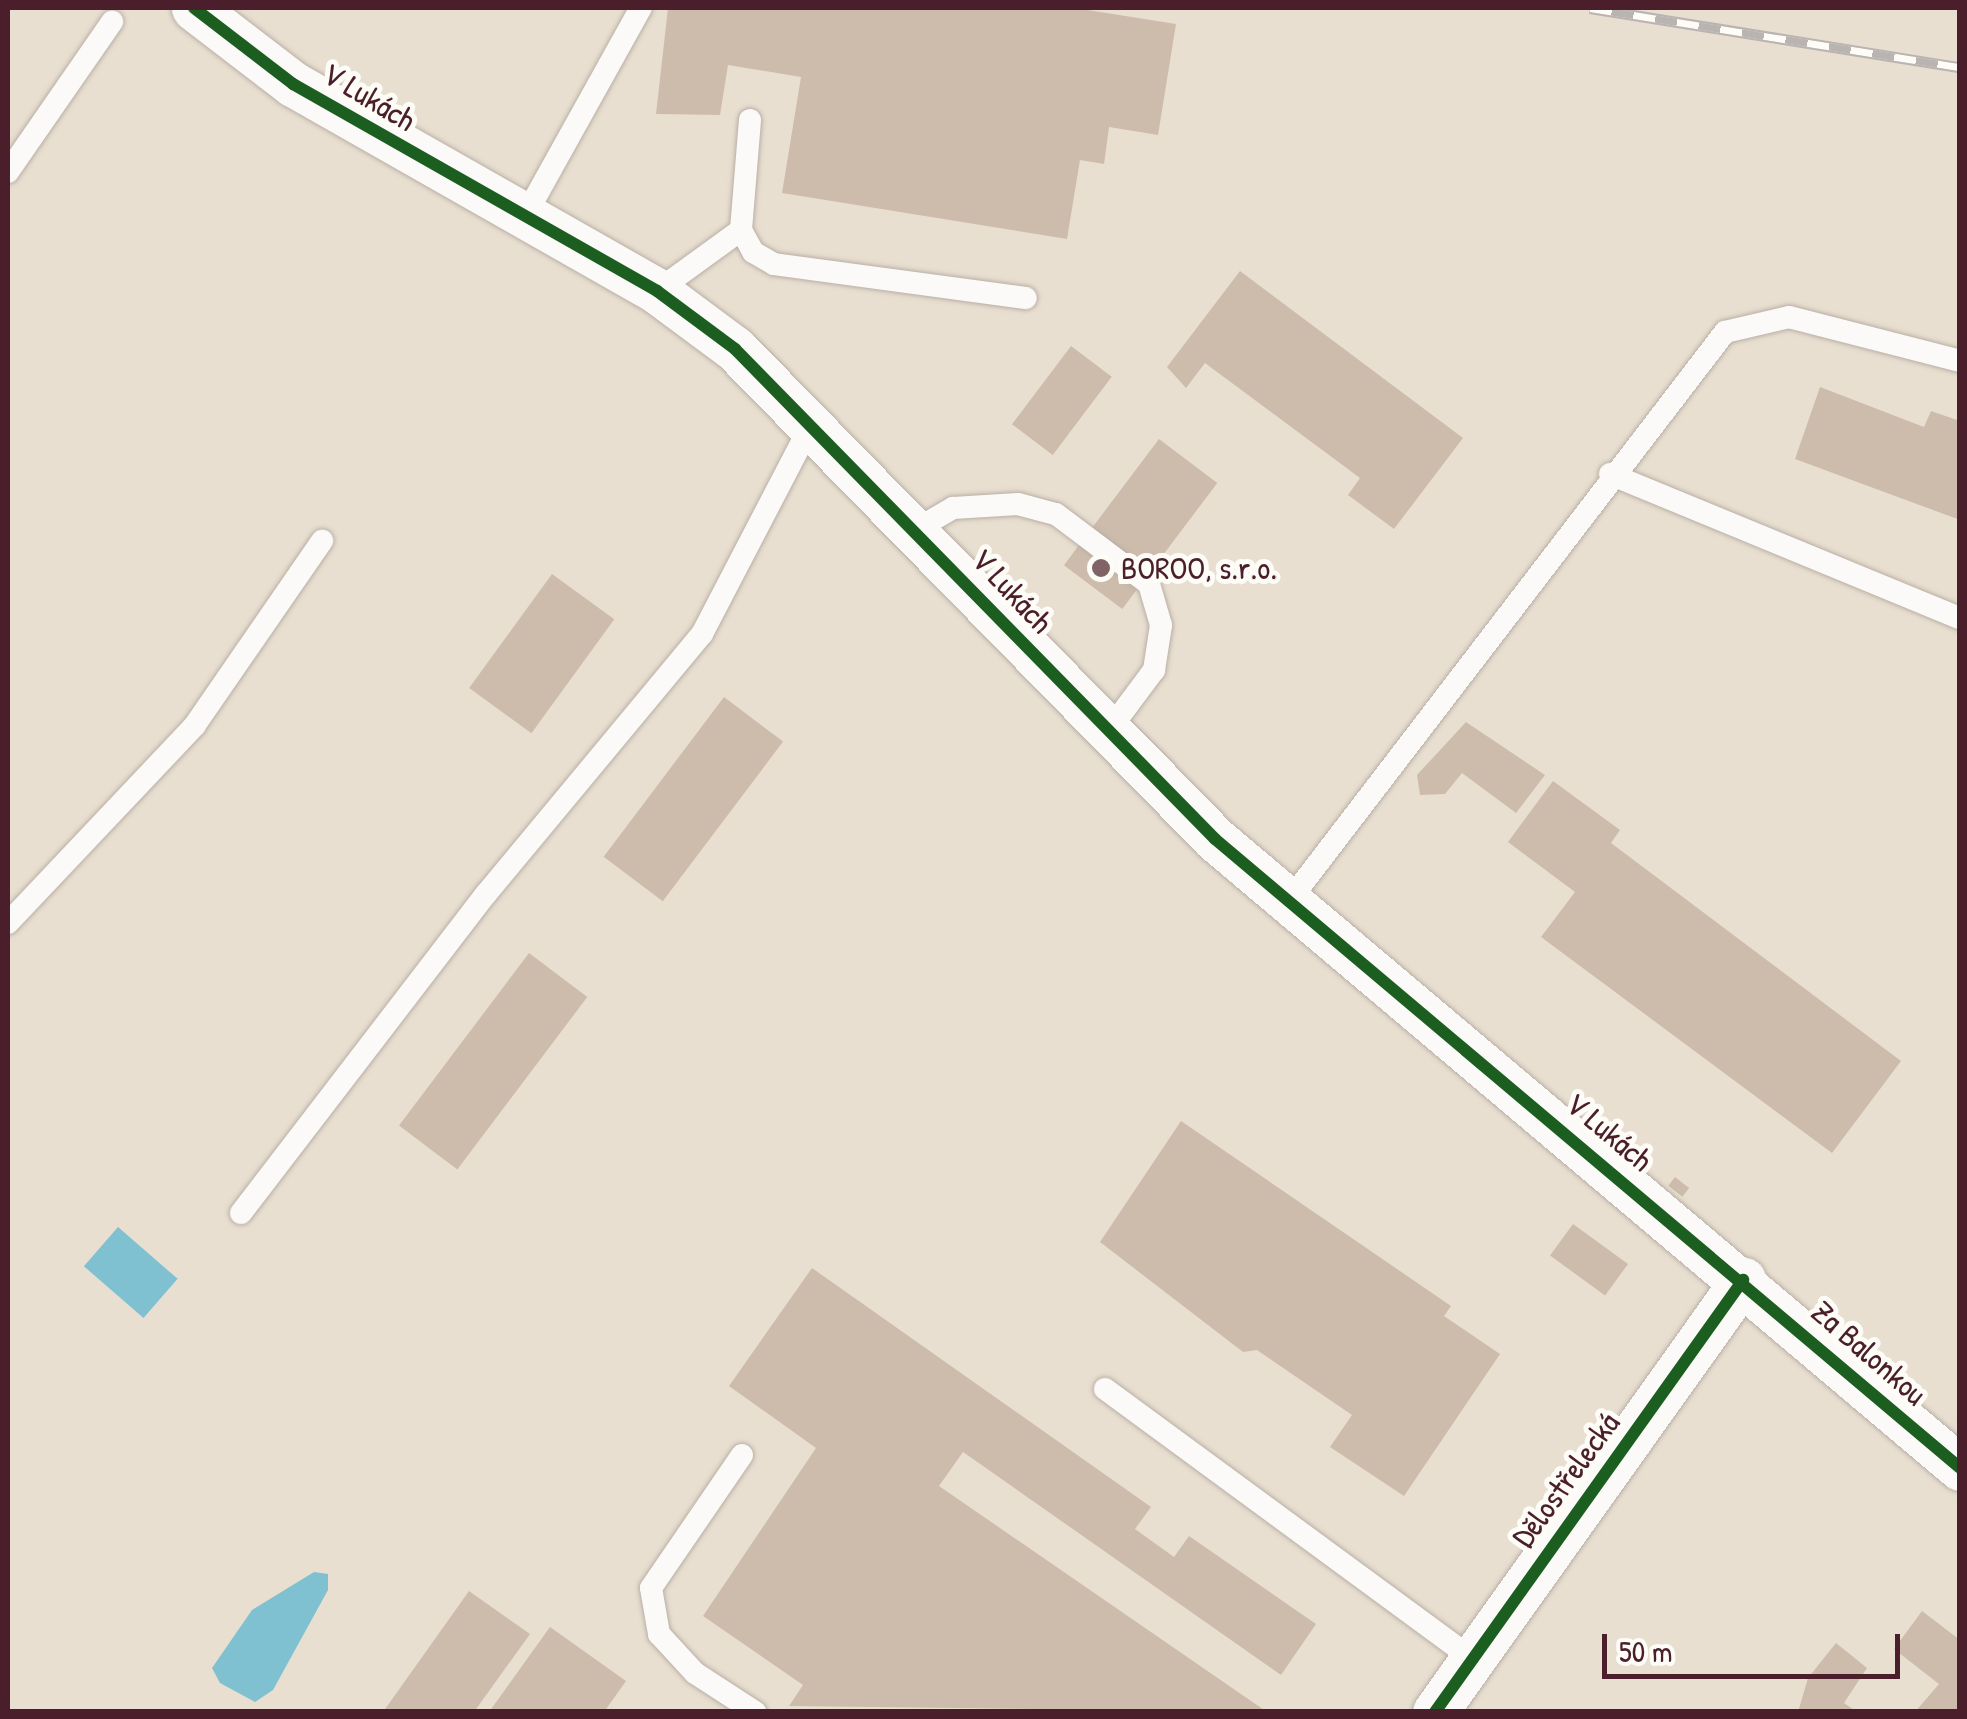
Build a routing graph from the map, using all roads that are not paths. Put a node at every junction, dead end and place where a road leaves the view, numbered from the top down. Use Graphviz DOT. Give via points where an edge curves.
graph roads {
  1 [pos="194,8"];
  2 [pos="641,8"];
  3 [pos="112,22"];
  4 [pos="750,120"];
  5 [pos="8,172"];
  6 [pos="524,216"];
  7 [pos="740,230"];
  8 [pos="656,291"];
  9 [pos="1026,298"];
  10 [pos="1960,360"];
  11 [pos="814,420"];
  12 [pos="1610,474"];
  13 [pos="917,529"];
  14 [pos="322,541"];
  15 [pos="1960,618"];
  16 [pos="1107,733"];
  17 [pos="1288,901"];
  18 [pos="8,923"];
  19 [pos="241,1213"];
  20 [pos="1743,1280"];
  21 [pos="1105,1388"];
  22 [pos="742,1455"];
  23 [pos="1960,1468"];
  24 [pos="1472,1659"];
  25 [pos="755,1712"];
  26 [pos="1435,1712"];
  1 -- 6 [label="street, V Lukách" via="293,84"];
  2 -- 6 [label="lane"];
  3 -- 5 [label="lane"];
  4 -- 7 [label="lane"];
  6 -- 8 [label="street, V Lukách"];
  7 -- 8 [label="lane"];
  7 -- 9 [label="lane" via="774,264"];
  8 -- 11 [label="street, V Lukách"];
  10 -- 12 [label="lane" via="1758,317 1725,332 1695,362"];
  11 -- 13 [label="street, V Lukách"];
  11 -- 19 [label="lane" via="702,634 486,894"];
  12 -- 15 [label="lane"];
  12 -- 17 [label="lane"];
  13 -- 16 [label="street, V Lukách"];
  13 -- 16 [label="lane" via="954,508 1018,504 1056,514 1149,584 1161,625 1154,670"];
  14 -- 18 [label="lane" via="194,725"];
  16 -- 17 [label="street, V Lukách"];
  17 -- 20 [label="street, V Lukách"];
  20 -- 23 [label="street, Za Balonkou"];
  20 -- 24 [label="street, Dělostřelecká"];
  21 -- 24 [label="lane"];
  22 -- 25 [label="lane" via="651,1588 660,1634 696,1673"];
  24 -- 26 [label="street, Dělostřelecká"];
}
